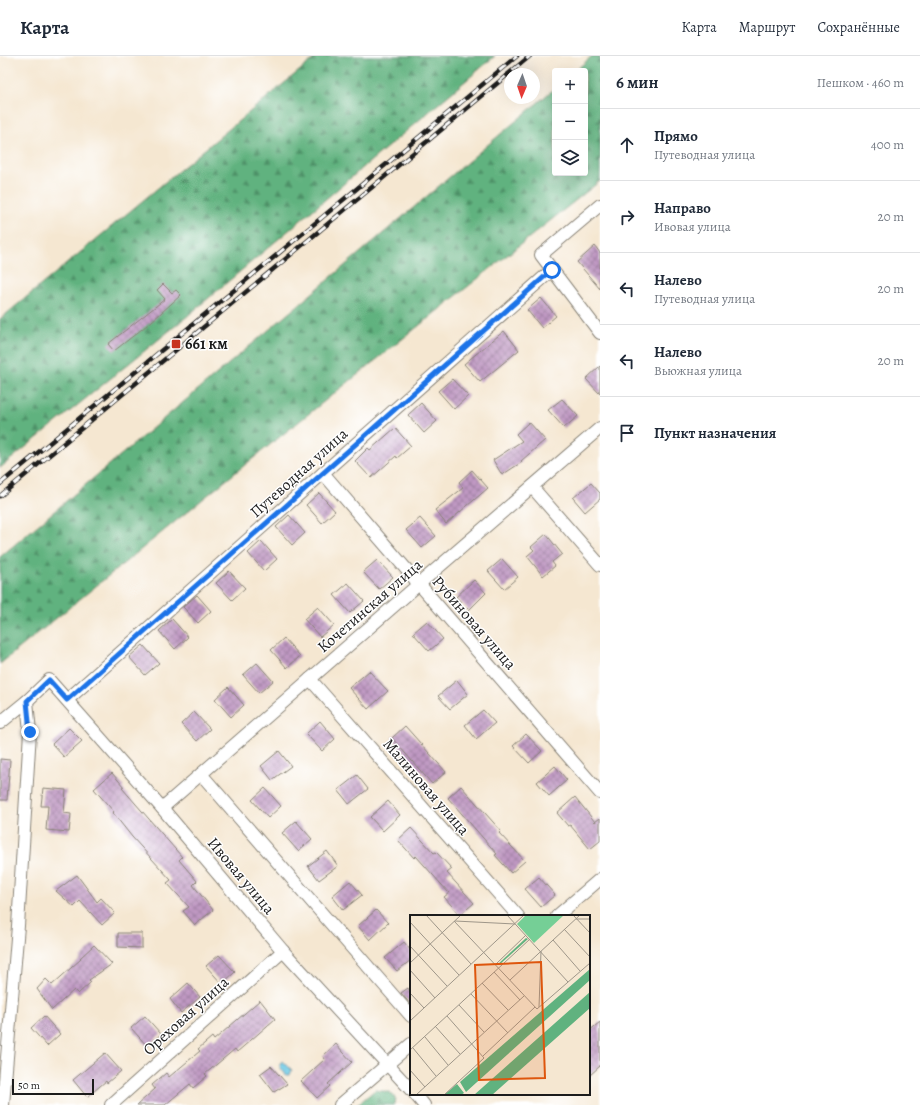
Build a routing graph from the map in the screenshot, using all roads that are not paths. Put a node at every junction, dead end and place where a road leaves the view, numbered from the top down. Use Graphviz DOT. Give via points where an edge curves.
graph roads {
  1 [pos="600,205"];
  2 [pos="552,270"];
  3 [pos="600,333"];
  4 [pos="600,428"];
  5 [pos="323,473"];
  6 [pos="532,487"];
  7 [pos="600,565"];
  8 [pos="419,584"];
  9 [pos="310,680"];
  10 [pos="67,700"];
  11 [pos="27,701"];
  12 [pos="0,723"];
  13 [pos="201,774"];
  14 [pos="600,793"];
  15 [pos="162,808"];
  16 [pos="600,879"];
  17 [pos="517,915"];
  18 [pos="558,915"];
  19 [pos="283,951"];
  20 [pos="410,1015"];
  21 [pos="410,1045"];
  22 [pos="387,1065"];
  23 [pos="410,1091"];
  24 [pos="3,1105"];
  25 [pos="111,1105"];
  26 [pos="340,1105"];
  1 -- 2 [label="street" via="541,255"];
  2 -- 3 [label="street"];
  2 -- 5 [label="street, Путеводная улица"];
  4 -- 6 [label="street, Кочетинская улица"];
  5 -- 8 [label="street, Рубиновая улица"];
  5 -- 10 [label="street, Путеводная улица"];
  6 -- 7 [label="street"];
  6 -- 8 [label="street, Кочетинская улица"];
  8 -- 9 [label="street, Кочетинская улица"];
  8 -- 14 [label="street, Рубиновая улица"];
  9 -- 13 [label="street, Кочетинская улица"];
  9 -- 17 [label="street, Малиновая улица"];
  10 -- 11 [label="street, Ивовая улица" via="49,680"];
  10 -- 15 [label="street, Ивовая улица"];
  11 -- 12 [label="street"];
  11 -- 24 [label="street" via="30,732 18,926"];
  13 -- 15 [label="street, Кочетинская улица"];
  13 -- 20 [label="street"];
  15 -- 19 [label="street, Ивовая улица"];
  16 -- 18 [label="street"];
  19 -- 22 [label="street, Ивовая улица"];
  19 -- 25 [label="street, Ореховая улица"];
  21 -- 22 [label="street"];
  22 -- 23 [label="street, Ивовая улица"];
  22 -- 26 [label="street"];
}
